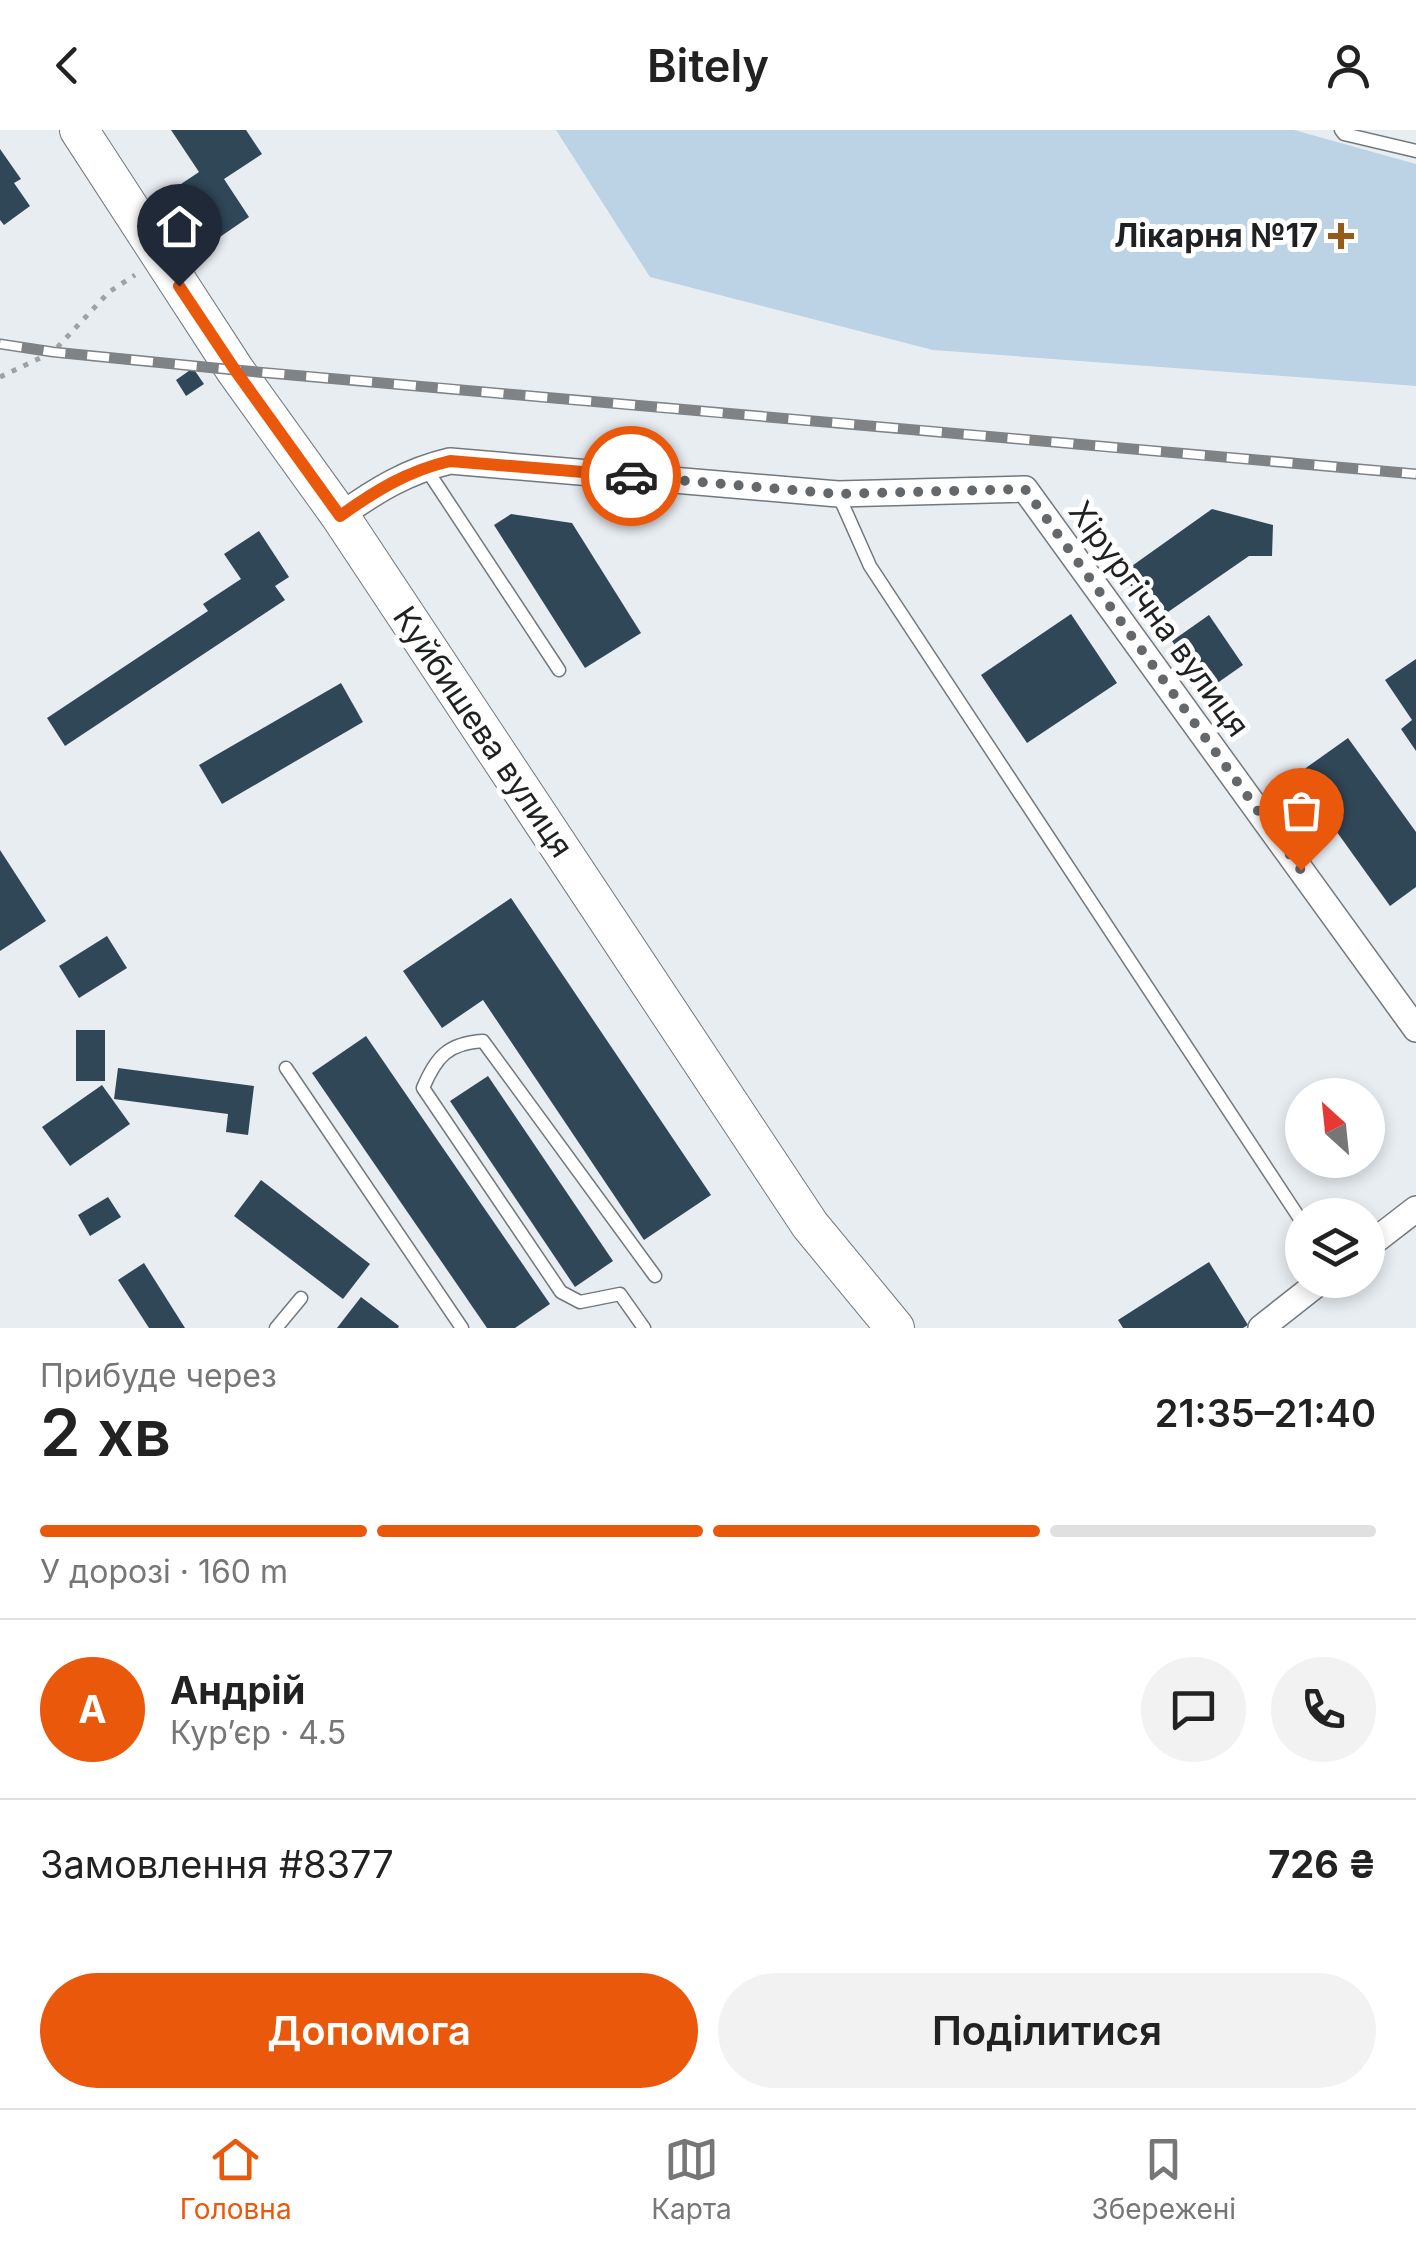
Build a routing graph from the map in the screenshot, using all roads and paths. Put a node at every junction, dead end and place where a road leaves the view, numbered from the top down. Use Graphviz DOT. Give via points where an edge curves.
graph roads {
  1 [pos="79,130"];
  2 [pos="1340,130"];
  3 [pos="1416,151"];
  4 [pos="160,258"];
  5 [pos="0,377"];
  6 [pos="425,466"];
  7 [pos="838,494"];
  8 [pos="340,516"];
  9 [pos="558,670"];
  10 [pos="1416,1029"];
  11 [pos="286,1068"];
  12 [pos="1286,1198"];
  13 [pos="1416,1210"];
  14 [pos="1385,1233"];
  15 [pos="656,1276"];
  16 [pos="301,1298"];
  17 [pos="1299,1298"];
  18 [pos="276,1328"];
  19 [pos="462,1328"];
  20 [pos="644,1328"];
  21 [pos="895,1328"];
  22 [pos="1261,1328"];
  1 -- 4 [label="main road, Куйбишева вулиця"];
  2 -- 3 [label="lane"];
  4 -- 5 [label="path" via="109,292 53,352"];
  4 -- 8 [label="main road, Куйбишева вулиця"];
  6 -- 7 [label="street" via="450,461"];
  6 -- 8 [label="street"];
  6 -- 9 [label="lane"];
  7 -- 10 [label="street, Хірургічна вулиця" via="1025,489"];
  7 -- 12 [label="lane" via="870,566"];
  8 -- 21 [label="main road, Куйбишева вулиця" via="810,1225"];
  11 -- 19 [label="lane"];
  13 -- 14 [label="street"];
  15 -- 20 [label="lane" via="482,1040 463,1042 434,1062 424,1088 562,1292 580,1302 620,1294"];
  16 -- 18 [label="lane"];
  17 -- 22 [label="street"];
}
